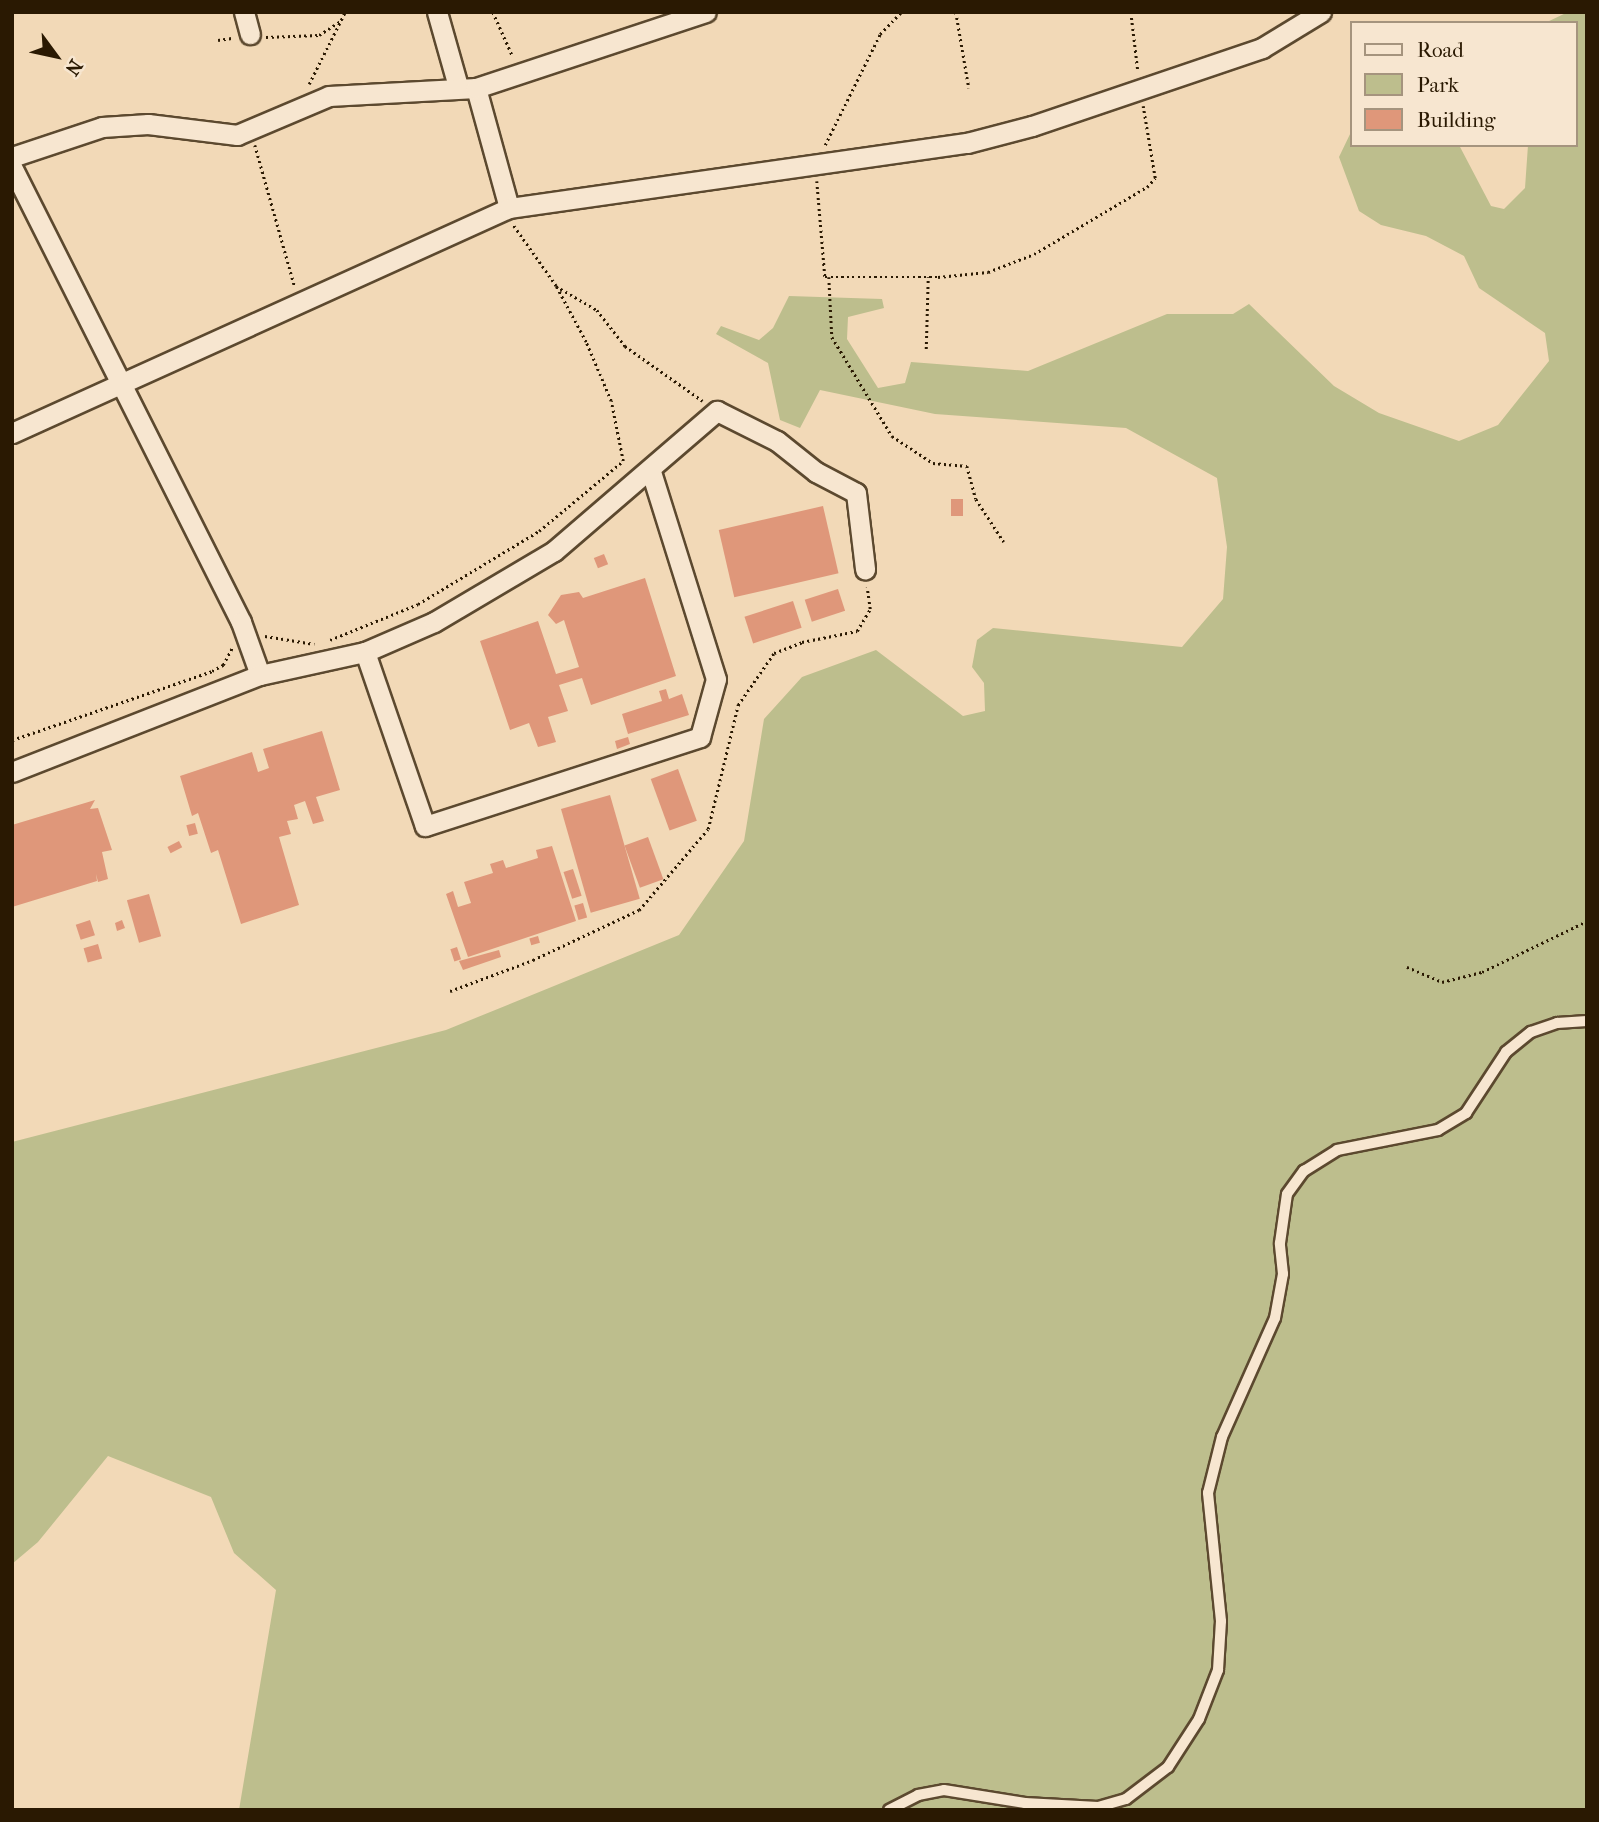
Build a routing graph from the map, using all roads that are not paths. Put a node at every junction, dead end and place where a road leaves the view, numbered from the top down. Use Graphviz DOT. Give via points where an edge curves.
graph roads {
  1 [pos="244,12"];
  2 [pos="437,12"];
  3 [pos="706,12"];
  4 [pos="1321,12"];
  5 [pos="250,34"];
  6 [pos="467,87"];
  7 [pos="12,157"];
  8 [pos="12,167"];
  9 [pos="509,208"];
  10 [pos="122,384"];
  11 [pos="12,433"];
  12 [pos="651,471"];
  13 [pos="865,569"];
  14 [pos="365,652"];
  15 [pos="260,676"];
  16 [pos="12,772"];
  17 [pos="1587,1021"];
  18 [pos="889,1810"];
  1 -- 5 [label="street"];
  2 -- 6 [label="street"];
  3 -- 6 [label="street"];
  4 -- 9 [label="street" via="1262,48 1032,126 967,143"];
  6 -- 7 [label="street" via="329,96 237,135 148,124 102,127"];
  6 -- 9 [label="street"];
  8 -- 10 [label="street"];
  9 -- 10 [label="street"];
  10 -- 11 [label="street"];
  10 -- 15 [label="street" via="241,622"];
  12 -- 13 [label="street" via="717,411 777,441 816,472 856,493"];
  12 -- 14 [label="street" via="543,558 434,622"];
  12 -- 14 [label="street" via="716,678 700,737 425,826"];
  14 -- 15 [label="street"];
  15 -- 16 [label="street"];
  17 -- 18 [label="lane" via="1557,1023 1531,1032 1506,1052 1466,1113 1438,1130 1337,1150 1304,1171 1287,1194 1275,1318 1223,1437 1208,1493 1221,1621 1218,1670 1199,1718 1168,1767 1126,1799 1098,1807 1025,1803 944,1790 918,1795"];
}
